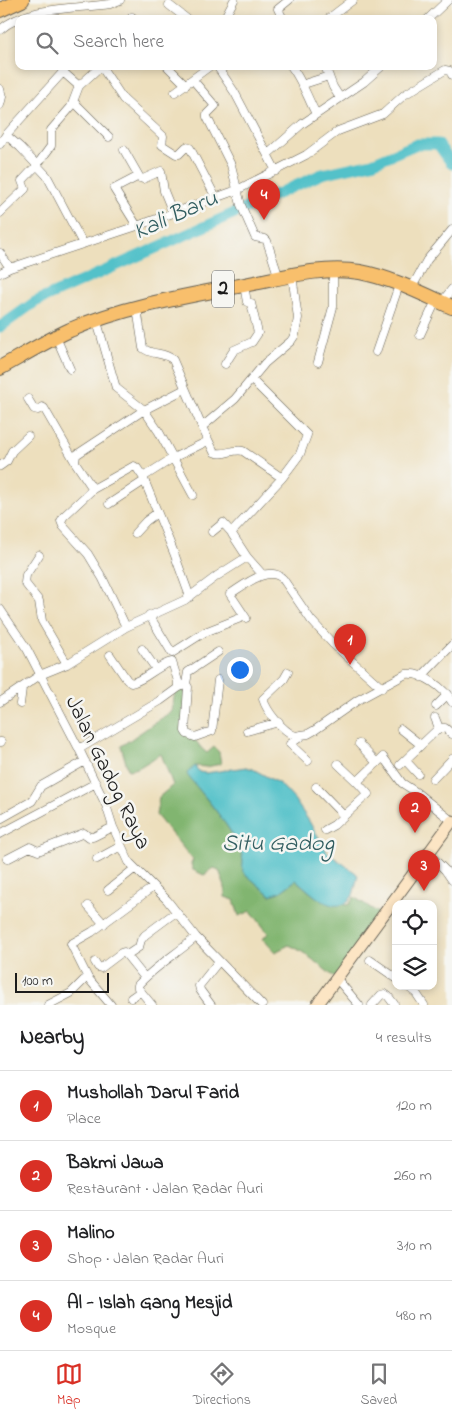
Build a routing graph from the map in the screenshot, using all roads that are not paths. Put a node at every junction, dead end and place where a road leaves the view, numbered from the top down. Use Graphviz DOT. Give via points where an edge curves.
graph roads {
  1 [pos="22,0"];
  2 [pos="120,0"];
  3 [pos="233,0"];
  4 [pos="289,0"];
  5 [pos="353,0"];
  6 [pos="344,2"];
  7 [pos="447,2"];
  8 [pos="169,5"];
  9 [pos="0,10"];
  10 [pos="452,10"];
  11 [pos="47,12"];
  12 [pos="31,15"];
  13 [pos="51,15"];
  14 [pos="182,15"];
  15 [pos="226,15"];
  16 [pos="280,15"];
  17 [pos="332,15"];
  18 [pos="432,15"];
  19 [pos="15,20"];
  20 [pos="11,22"];
  21 [pos="15,24"];
  22 [pos="0,30"];
  23 [pos="61,70"];
  24 [pos="63,70"];
  25 [pos="97,70"];
  26 [pos="103,70"];
  27 [pos="172,70"];
  28 [pos="205,70"];
  29 [pos="220,70"];
  30 [pos="294,70"];
  31 [pos="327,70"];
  32 [pos="378,70"];
  33 [pos="451,70"];
  34 [pos="329,76"];
  35 [pos="189,83"];
  36 [pos="307,83"];
  37 [pos="79,86"];
  38 [pos="0,89"];
  39 [pos="175,92"];
  40 [pos="340,98"];
  41 [pos="74,102"];
  42 [pos="0,105"];
  43 [pos="316,114"];
  44 [pos="6,135"];
  45 [pos="109,137"];
  46 [pos="0,144"];
  47 [pos="124,150"];
  48 [pos="268,154"];
  49 [pos="37,165"];
  50 [pos="276,171"];
  51 [pos="140,178"];
  52 [pos="237,190"];
  53 [pos="216,198"];
  54 [pos="0,213"];
  55 [pos="173,213"];
  56 [pos="137,226"];
  57 [pos="452,230"];
  58 [pos="83,244"];
  59 [pos="0,253"];
  60 [pos="10,268"];
  61 [pos="0,273"];
  62 [pos="279,278"];
  63 [pos="333,278"];
  64 [pos="293,282"];
  65 [pos="452,289"];
  66 [pos="404,290"];
  67 [pos="245,291"];
  68 [pos="442,306"];
  69 [pos="137,311"];
  70 [pos="452,315"];
  71 [pos="98,325"];
  72 [pos="420,335"];
  73 [pos="57,339"];
  74 [pos="376,352"];
  75 [pos="318,362"];
  76 [pos="225,364"];
  77 [pos="0,368"];
  78 [pos="70,369"];
  79 [pos="0,373"];
  80 [pos="252,380"];
  81 [pos="185,389"];
  82 [pos="28,399"];
  83 [pos="144,410"];
  84 [pos="202,427"];
  85 [pos="28,436"];
  86 [pos="208,440"];
  87 [pos="173,458"];
  88 [pos="74,460"];
  89 [pos="0,466"];
  90 [pos="121,474"];
  91 [pos="282,478"];
  92 [pos="143,479"];
  93 [pos="93,488"];
  94 [pos="130,489"];
  95 [pos="193,495"];
  96 [pos="109,504"];
  97 [pos="157,513"];
  98 [pos="212,532"];
  99 [pos="232,532"];
  100 [pos="135,533"];
  101 [pos="39,555"];
  102 [pos="247,556"];
  103 [pos="262,574"];
  104 [pos="190,597"];
  105 [pos="0,609"];
  106 [pos="149,615"];
  107 [pos="126,627"];
  108 [pos="452,645"];
  109 [pos="142,649"];
  110 [pos="218,652"];
  111 [pos="110,655"];
  112 [pos="67,664"];
  113 [pos="156,669"];
  114 [pos="288,672"];
  115 [pos="40,675"];
  116 [pos="421,677"];
  117 [pos="218,680"];
  118 [pos="186,684"];
  119 [pos="22,688"];
  120 [pos="178,688"];
  121 [pos="382,688"];
  122 [pos="448,694"];
  123 [pos="0,702"];
  124 [pos="452,702"];
  125 [pos="20,704"];
  126 [pos="436,706"];
  127 [pos="435,718"];
  128 [pos="279,722"];
  129 [pos="439,728"];
  130 [pos="401,729"];
  131 [pos="247,732"];
  132 [pos="452,734"];
  133 [pos="304,736"];
  134 [pos="359,744"];
  135 [pos="421,745"];
  136 [pos="79,749"];
  137 [pos="452,759"];
  138 [pos="85,761"];
  139 [pos="308,761"];
  140 [pos="377,763"];
  141 [pos="338,764"];
  142 [pos="418,774"];
  143 [pos="433,778"];
  144 [pos="96,782"];
  145 [pos="357,782"];
  146 [pos="316,787"];
  147 [pos="344,816"];
  148 [pos="0,819"];
  149 [pos="452,821"];
  150 [pos="113,827"];
  151 [pos="325,830"];
  152 [pos="0,834"];
  153 [pos="121,846"];
  154 [pos="429,854"];
  155 [pos="6,859"];
  156 [pos="98,859"];
  157 [pos="134,869"];
  158 [pos="452,880"];
  159 [pos="153,887"];
  160 [pos="108,890"];
  161 [pos="88,906"];
  162 [pos="176,912"];
  163 [pos="104,924"];
  164 [pos="196,937"];
  165 [pos="127,955"];
  166 [pos="370,960"];
  167 [pos="219,961"];
  168 [pos="95,962"];
  169 [pos="392,975"];
  170 [pos="88,978"];
  171 [pos="145,978"];
  172 [pos="336,979"];
  173 [pos="139,989"];
  174 [pos="412,990"];
  175 [pos="131,998"];
  176 [pos="394,1004"];
  177 [pos="48,1005"];
  178 [pos="111,1005"];
  179 [pos="152,1005"];
  180 [pos="211,1005"];
  181 [pos="262,1005"];
  182 [pos="317,1005"];
  183 [pos="359,1005"];
  184 [pos="372,1005"];
  185 [pos="424,1005"];
  1 -- 9 [label="highway"];
  2 -- 11 [label="street"];
  3 -- 15 [label="street"];
  4 -- 16 [label="street" via="278,9"];
  5 -- 6 [label="street"];
  6 -- 17 [label="street"];
  7 -- 10 [label="street"];
  7 -- 18 [label="street"];
  8 -- 14 [label="street"];
  11 -- 12 [label="street"];
  11 -- 13 [label="street"];
  19 -- 20 [label="street"];
  20 -- 21 [label="street"];
  20 -- 22 [label="street"];
  23 -- 44 [label="street"];
  24 -- 37 [label="street"];
  25 -- 37 [label="street"];
  26 -- 53 [label="street" via="119,95 163,136 161,144 176,154 190,148"];
  27 -- 35 [label="street"];
  28 -- 35 [label="street"];
  29 -- 48 [label="street"];
  30 -- 43 [label="street"];
  31 -- 34 [label="street"];
  32 -- 40 [label="street"];
  33 -- 50 [label="street" via="445,70 414,88 383,114 338,131"];
  34 -- 36 [label="street"];
  34 -- 40 [label="street"];
  35 -- 39 [label="street"];
  35 -- 52 [label="street" via="215,106 207,117 231,165"];
  37 -- 41 [label="street"];
  38 -- 42 [label="street"];
  40 -- 43 [label="street"];
  41 -- 45 [label="street"];
  41 -- 49 [label="street" via="52,126 51,146"];
  43 -- 48 [label="street"];
  44 -- 46 [label="street"];
  44 -- 49 [label="street"];
  47 -- 51 [label="street"];
  48 -- 50 [label="street"];
  49 -- 54 [label="street" via="22,181 26,189"];
  49 -- 58 [label="street" via="47,176"];
  50 -- 52 [label="street"];
  51 -- 55 [label="street" via="161,171 164,191"];
  51 -- 56 [label="street" via="114,189"];
  52 -- 53 [label="street"];
  52 -- 62 [label="street" via="255,237 267,240"];
  53 -- 55 [label="street"];
  55 -- 56 [label="street"];
  56 -- 58 [label="street"];
  57 -- 66 [label="street"];
  58 -- 60 [label="street"];
  59 -- 60 [label="street"];
  60 -- 61 [label="street"];
  62 -- 66 [label="highway, 2" via="344,270 372,275"];
  62 -- 69 [label="highway, 2" via="190,295"];
  63 -- 64 [label="highway, 2"];
  63 -- 66 [label="highway, 2" via="356,279"];
  63 -- 75 [label="street" via="332,307"];
  64 -- 67 [label="highway, 2"];
  64 -- 80 [label="street" via="298,318 295,335"];
  65 -- 68 [label="street"];
  66 -- 68 [label="highway, 2"];
  66 -- 74 [label="street"];
  67 -- 69 [label="highway, 2"];
  67 -- 76 [label="street" via="258,333 252,342 234,350"];
  68 -- 70 [label="highway, 2"];
  68 -- 72 [label="street"];
  69 -- 71 [label="highway, 2"];
  69 -- 73 [label="highway, 2" via="97,320"];
  69 -- 81 [label="street" via="143,348 171,357"];
  71 -- 73 [label="highway, 2"];
  71 -- 83 [label="street" via="116,388"];
  73 -- 77 [label="highway, 2"];
  73 -- 78 [label="street"];
  73 -- 79 [label="highway, 2"];
  80 -- 84 [label="street" via="226,408"];
  80 -- 91 [label="street" via="307,435 300,454"];
  81 -- 83 [label="street"];
  81 -- 84 [label="street"];
  82 -- 88 [label="street" via="34,409 44,408"];
  83 -- 87 [label="street"];
  83 -- 88 [label="street" via="76,455"];
  84 -- 86 [label="street"];
  85 -- 89 [label="street"];
  86 -- 87 [label="street"];
  86 -- 91 [label="street" via="217,454 243,451"];
  87 -- 92 [label="street"];
  87 -- 95 [label="street"];
  88 -- 93 [label="street"];
  90 -- 92 [label="street" via="134,466"];
  90 -- 93 [label="street"];
  90 -- 94 [label="street"];
  91 -- 99 [label="street"];
  92 -- 94 [label="street"];
  92 -- 97 [label="street"];
  93 -- 107 [label="street" via="64,516 62,523 88,554"];
  94 -- 96 [label="street"];
  97 -- 100 [label="street"];
  97 -- 104 [label="street"];
  98 -- 99 [label="street" via="223,523"];
  99 -- 102 [label="street"];
  101 -- 112 [label="street" via="26,575 25,583 37,598 42,621"];
  102 -- 103 [label="street"];
  102 -- 104 [label="street"];
  103 -- 106 [label="street" via="230,594 246,618 243,616 205,632 172,652"];
  103 -- 121 [label="street" via="282,577 311,620"];
  104 -- 106 [label="street"];
  105 -- 115 [label="street, Jalan Gadog Raya" via="17,632"];
  106 -- 107 [label="street"];
  107 -- 112 [label="street"];
  108 -- 116 [label="street"];
  109 -- 113 [label="street"];
  110 -- 118 [label="street" via="188,672"];
  111 -- 113 [label="street" via="131,683"];
  112 -- 115 [label="street"];
  113 -- 120 [label="street" via="174,663"];
  114 -- 128 [label="street" via="263,699"];
  115 -- 119 [label="street"];
  115 -- 136 [label="street, Jalan Gadog Raya"];
  116 -- 121 [label="street" via="406,674"];
  116 -- 122 [label="street"];
  117 -- 118 [label="street" via="212,731 195,737 186,733 189,689"];
  118 -- 120 [label="street"];
  119 -- 123 [label="street"];
  119 -- 125 [label="street"];
  120 -- 136 [label="street"];
  121 -- 133 [label="street"];
  122 -- 124 [label="street"];
  122 -- 126 [label="street"];
  127 -- 129 [label="street"];
  128 -- 131 [label="street"];
  128 -- 133 [label="street" via="291,734"];
  129 -- 132 [label="street" via="445,728"];
  129 -- 135 [label="street"];
  130 -- 135 [label="street"];
  133 -- 139 [label="street" via="290,744"];
  134 -- 140 [label="street"];
  135 -- 142 [label="street" via="402,762"];
  136 -- 138 [label="street, Jalan Gadog Raya"];
  137 -- 143 [label="street"];
  138 -- 144 [label="street, Jalan Gadog Raya"];
  138 -- 148 [label="street" via="41,786 32,801"];
  140 -- 145 [label="street"];
  140 -- 149 [label="street" via="383,757 402,783"];
  141 -- 145 [label="street"];
  144 -- 150 [label="street, Jalan Gadog Raya"];
  144 -- 152 [label="street"];
  145 -- 147 [label="street" via="368,794"];
  146 -- 147 [label="street"];
  147 -- 151 [label="street"];
  149 -- 154 [label="main road"];
  150 -- 153 [label="street, Jalan Gadog Raya"];
  150 -- 155 [label="street" via="93,837 84,833 38,851 30,847"];
  153 -- 156 [label="street"];
  153 -- 157 [label="street, Jalan Gadog Raya"];
  154 -- 158 [label="street"];
  154 -- 172 [label="main road"];
  157 -- 159 [label="street, Jalan Gadog Raya"];
  157 -- 160 [label="street"];
  159 -- 162 [label="street, Jalan Gadog Raya"];
  159 -- 163 [label="street"];
  161 -- 163 [label="street"];
  162 -- 164 [label="street, Jalan Gadog Raya"];
  162 -- 165 [label="street" via="145,935 138,947"];
  163 -- 170 [label="street" via="71,944"];
  164 -- 167 [label="street, Jalan Gadog Raya"];
  164 -- 171 [label="street"];
  165 -- 168 [label="street" via="121,953 101,968"];
  165 -- 171 [label="street"];
  166 -- 169 [label="street"];
  167 -- 180 [label="street" via="199,986"];
  167 -- 181 [label="street, Jalan Gadog Raya"];
  170 -- 177 [label="street" via="71,993"];
  170 -- 178 [label="street"];
  171 -- 173 [label="street"];
  172 -- 182 [label="main road"];
  172 -- 183 [label="street"];
  173 -- 175 [label="street"];
  173 -- 179 [label="street"];
  174 -- 185 [label="street"];
  176 -- 184 [label="street" via="385,994"];
}
